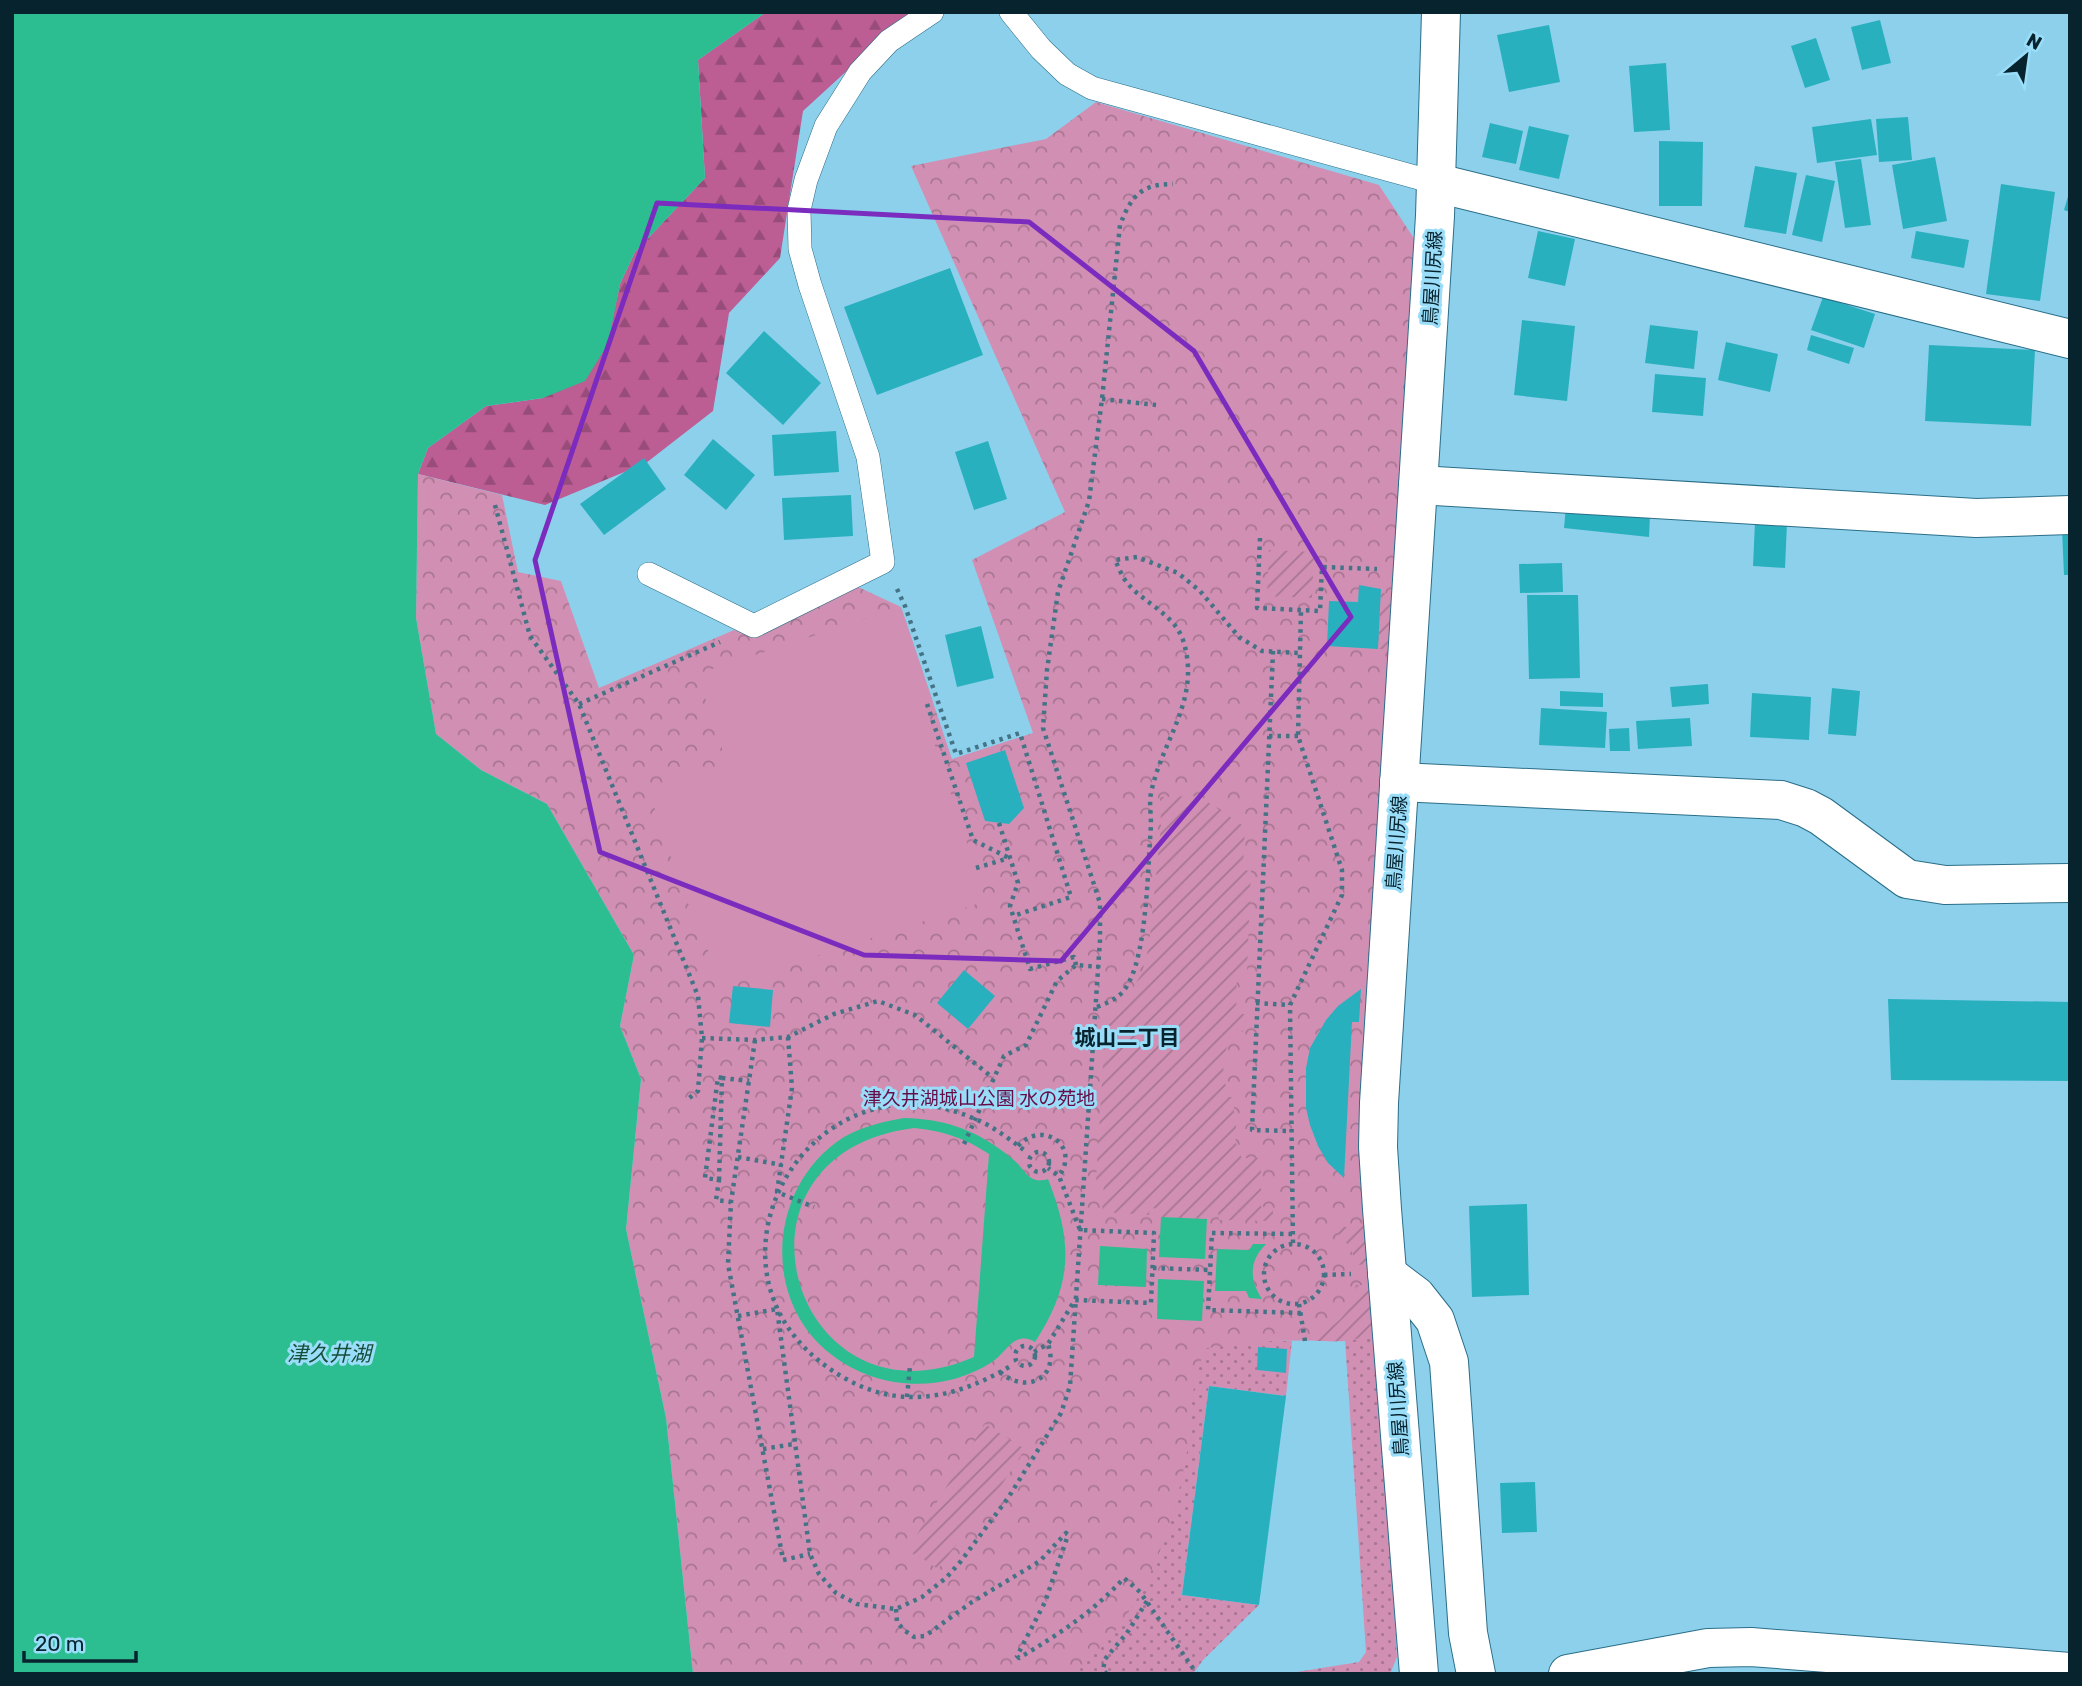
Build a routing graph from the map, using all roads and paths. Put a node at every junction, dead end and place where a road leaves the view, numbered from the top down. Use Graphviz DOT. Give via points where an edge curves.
graph roads {
  1 [pos="932,12"];
  2 [pos="1011,12"];
  3 [pos="1441,12"];
  4 [pos="1437,183"];
  5 [pos="1172,184"];
  6 [pos="2070,338"];
  7 [pos="1102,399"];
  8 [pos="1156,405"];
  9 [pos="1419,485"];
  10 [pos="495,505"];
  11 [pos="2070,514"];
  12 [pos="1260,538"];
  13 [pos="1387,569"];
  14 [pos="649,574"];
  15 [pos="905,606"];
  16 [pos="1301,610"];
  17 [pos="754,626"];
  18 [pos="1273,651"];
  19 [pos="1300,653"];
  20 [pos="579,704"];
  21 [pos="927,704"];
  22 [pos="1269,736"];
  23 [pos="1297,736"];
  24 [pos="1399,782"];
  25 [pos="999,822"];
  26 [pos="1009,858"];
  27 [pos="976,868"];
  28 [pos="2070,883"];
  29 [pos="1342,895"];
  30 [pos="1352,896"];
  31 [pos="1013,916"];
  32 [pos="1076,965"];
  33 [pos="1099,967"];
  34 [pos="1256,1003"];
  35 [pos="1290,1005"];
  36 [pos="1097,1007"];
  37 [pos="788,1037"];
  38 [pos="702,1038"];
  39 [pos="755,1040"];
  40 [pos="722,1078"];
  41 [pos="993,1078"];
  42 [pos="749,1081"];
  43 [pos="688,1099"];
  44 [pos="975,1119"];
  45 [pos="1290,1131"];
  46 [pos="965,1142"];
  47 [pos="1018,1146"];
  48 [pos="1024,1150"];
  49 [pos="738,1157"];
  50 [pos="782,1165"];
  51 [pos="1048,1168"];
  52 [pos="1059,1176"];
  53 [pos="719,1181"];
  54 [pos="777,1192"];
  55 [pos="731,1202"];
  56 [pos="814,1207"];
  57 [pos="1080,1230"];
  58 [pos="1293,1234"];
  59 [pos="1293,1243"];
  60 [pos="1153,1268"];
  61 [pos="1210,1270"];
  62 [pos="1387,1274"];
  63 [pos="1076,1300"];
  64 [pos="1300,1304"];
  65 [pos="777,1309"];
  66 [pos="1301,1313"];
  67 [pos="738,1316"];
  68 [pos="1304,1341"];
  69 [pos="1048,1344"];
  70 [pos="1034,1352"];
  71 [pos="910,1366"];
  72 [pos="1009,1367"];
  73 [pos="1000,1372"];
  74 [pos="906,1397"];
  75 [pos="794,1444"];
  76 [pos="763,1449"];
  77 [pos="810,1554"];
  78 [pos="1147,1601"];
  79 [pos="895,1609"];
  80 [pos="2070,1672"];
  81 [pos="1107,1674"];
  82 [pos="1197,1674"];
  83 [pos="1419,1674"];
  84 [pos="1476,1674"];
  85 [pos="1568,1674"];
  1 -- 17 [label="lane" via="889,41 859,72 826,126 799,210 800,249 810,285 868,457 883,562"];
  2 -- 4 [label="lane" via="1067,74 1092,88"];
  3 -- 4 [label="street, 鳥屋川尻線"];
  4 -- 6 [label="street"];
  4 -- 9 [label="street, 鳥屋川尻線"];
  5 -- 7 [label="path" via="1157,184 1129,201 1119,225"];
  7 -- 8 [label="path"];
  7 -- 33 [label="path" via="1088,501 1058,592 1044,728 1100,902"];
  9 -- 11 [label="street" via="1976,518"];
  9 -- 24 [label="street, 鳥屋川尻線"];
  10 -- 20 [label="path" via="530,635"];
  12 -- 16 [label="path" via="1257,608"];
  13 -- 16 [label="path" via="1322,567 1320,611"];
  14 -- 17 [label="lane"];
  15 -- 31 [label="path" via="956,754 1020,733 1071,897"];
  16 -- 19 [label="path"];
  17 -- 20 [label="path"];
  18 -- 19 [label="path"];
  18 -- 22 [label="path"];
  18 -- 36 [label="path" via="1262,651 1238,637 1200,590 1178,573 1137,557 1115,560 1128,584 1163,612 1182,638 1189,675 1175,733 1151,794 1140,945 1130,981 1119,998"];
  19 -- 23 [label="path"];
  20 -- 38 [label="path" via="698,996"];
  21 -- 26 [label="path" via="973,840"];
  22 -- 23 [label="path"];
  22 -- 34 [label="path"];
  23 -- 29 [label="path" via="1342,870"];
  24 -- 28 [label="street" via="1781,800 1821,816 1907,879 1945,885"];
  24 -- 62 [label="street, 鳥屋川尻線" via="1379,1103"];
  25 -- 26 [label="path"];
  26 -- 27 [label="path"];
  26 -- 31 [label="path" via="1018,883 1009,904"];
  29 -- 30 [label="path"];
  29 -- 35 [label="path"];
  31 -- 32 [label="path" via="1030,969 1074,957"];
  32 -- 33 [label="path"];
  32 -- 41 [label="path" via="1057,981 1026,1045 1004,1056"];
  33 -- 36 [label="path"];
  34 -- 35 [label="path"];
  34 -- 45 [label="path" via="1252,1130"];
  35 -- 45 [label="path"];
  36 -- 57 [label="path"];
  37 -- 39 [label="path"];
  37 -- 41 [label="path" via="834,1014 878,1001 915,1015"];
  37 -- 50 [label="path" via="792,1087"];
  38 -- 39 [label="path"];
  38 -- 43 [label="path" via="698,1091"];
  39 -- 42 [label="path"];
  40 -- 42 [label="path"];
  40 -- 53 [label="path"];
  40 -- 53 [label="path" via="718,1077 705,1178"];
  41 -- 44 [label="path"];
  42 -- 49 [label="path"];
  44 -- 46 [label="path"];
  44 -- 47 [label="path"];
  44 -- 54 [label="path" via="907,1104 865,1113 824,1134 789,1170"];
  45 -- 58 [label="path"];
  47 -- 48 [label="path"];
  47 -- 52 [label="path" via="1039,1134 1054,1138 1066,1159"];
  49 -- 50 [label="path"];
  49 -- 55 [label="path"];
  50 -- 54 [label="path"];
  51 -- 51 [label="path" via="1050,1161 1044,1153 1031,1155 1033,1170"];
  51 -- 52 [label="path"];
  52 -- 57 [label="path"];
  53 -- 55 [label="path" via="716,1200"];
  54 -- 56 [label="path"];
  54 -- 65 [label="path" via="765,1244 769,1290"];
  55 -- 67 [label="path" via="728,1264"];
  57 -- 60 [label="path" via="1154,1233"];
  57 -- 63 [label="path"];
  58 -- 59 [label="path"];
  58 -- 61 [label="path" via="1212,1233"];
  59 -- 64 [label="path" via="1319,1256 1324,1275 1317,1293"];
  59 -- 64 [label="path" via="1267,1258 1263,1278 1272,1296"];
  60 -- 61 [label="path"];
  60 -- 63 [label="path" via="1151,1303"];
  61 -- 66 [label="path" via="1208,1310"];
  62 -- 83 [label="street, 鳥屋川尻線"];
  62 -- 84 [label="street" via="1416,1296 1435,1320 1449,1362 1468,1633"];
  63 -- 69 [label="path"];
  63 -- 79 [label="path" via="1070,1386 1061,1413 1008,1498 961,1561 922,1597"];
  64 -- 66 [label="path"];
  65 -- 67 [label="path"];
  65 -- 74 [label="path" via="794,1337 828,1368 867,1390"];
  65 -- 75 [label="path"];
  66 -- 68 [label="path"];
  67 -- 76 [label="path"];
  69 -- 70 [label="path"];
  69 -- 73 [label="path" via="1050,1364 1040,1379 1014,1382"];
  70 -- 70 [label="path" via="1023,1346 1014,1359 1027,1366 1035,1360"];
  71 -- 74 [label="path"];
  72 -- 73 [label="path"];
  73 -- 74 [label="path" via="965,1389"];
  75 -- 76 [label="path"];
  75 -- 77 [label="path"];
  76 -- 77 [label="path" via="783,1560"];
  77 -- 79 [label="path" via="819,1574 836,1593 857,1604"];
  78 -- 79 [label="path" via="1125,1578 1102,1603 1019,1658 1045,1602 1066,1533 1040,1562 925,1636 914,1637 904,1630"];
  78 -- 81 [label="path" via="1105,1659 1102,1670"];
  78 -- 82 [label="path"];
  80 -- 85 [label="street" via="1751,1647 1708,1648"];
}
